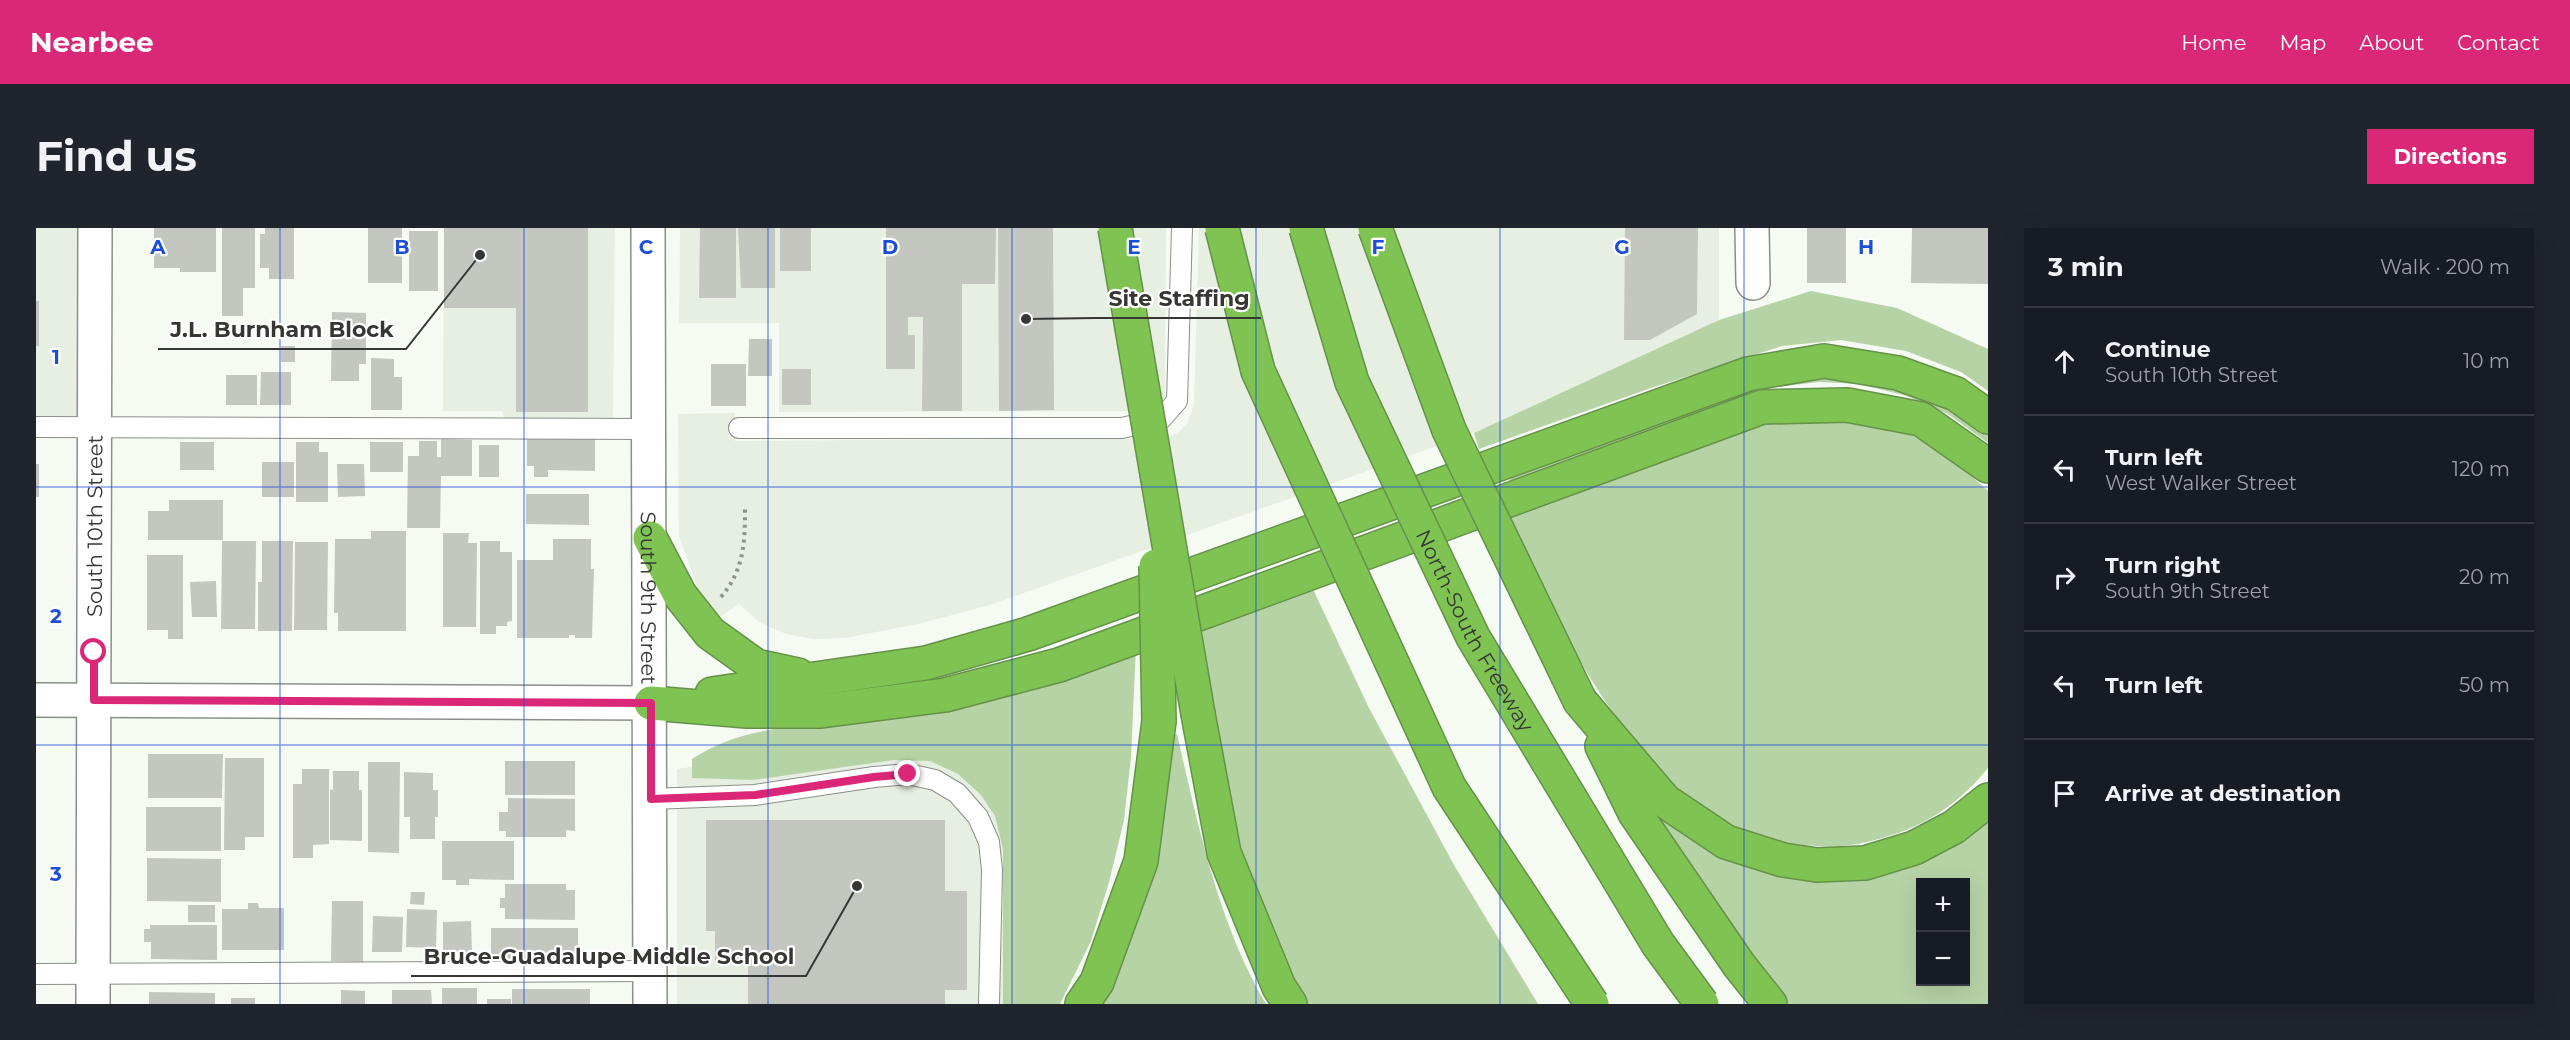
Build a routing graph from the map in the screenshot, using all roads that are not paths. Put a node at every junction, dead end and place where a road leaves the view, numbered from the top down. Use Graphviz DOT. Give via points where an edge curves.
graph roads {
  1 [pos="94,228"];
  2 [pos="648,228"];
  3 [pos="1115,228"];
  4 [pos="1182,228"];
  5 [pos="1222,228"];
  6 [pos="1306,228"];
  7 [pos="1375,228"];
  8 [pos="1752,228"];
  9 [pos="1753,283"];
  10 [pos="1988,417"];
  11 [pos="36,427"];
  12 [pos="94,427"];
  13 [pos="739,428"];
  14 [pos="649,429"];
  15 [pos="1153,459"];
  16 [pos="1988,466"];
  17 [pos="650,538"];
  18 [pos="821,680"];
  19 [pos="36,700"];
  20 [pos="94,700"];
  21 [pos="1580,701"];
  22 [pos="651,703"];
  23 [pos="651,799"];
  24 [pos="1988,800"];
  25 [pos="650,971"];
  26 [pos="36,974"];
  27 [pos="93,989"];
  28 [pos="650,1004"];
  29 [pos="988,1004"];
  30 [pos="1082,1004"];
  31 [pos="1290,1004"];
  32 [pos="1593,1004"];
  33 [pos="1702,1004"];
  34 [pos="1770,1004"];
  1 -- 12 [label="street, South 10th Street"];
  2 -- 14 [label="street, South 9th Street"];
  3 -- 15 [label="highway, bridge"];
  4 -- 13 [label="lane" via="1177,401 1161,419 1122,428"];
  5 -- 32 [label="highway, bridge" via="1258,371 1449,787"];
  6 -- 33 [label="highway, North-South Freeway, bridge" via="1352,382 1473,637 1658,945"];
  7 -- 21 [label="highway, bridge" via="1449,430"];
  8 -- 9 [label="street"];
  10 -- 18 [label="highway" via="1956,394 1898,373 1824,361 1748,375 1028,634 926,663"];
  11 -- 12 [label="lane"];
  12 -- 14 [label="lane"];
  12 -- 20 [label="street, South 10th Street"];
  14 -- 17 [label="street, South 9th Street"];
  15 -- 30 [label="highway, bridge" via="1159,721 1141,861 1096,982"];
  15 -- 31 [label="highway, bridge" via="1224,853 1279,987"];
  16 -- 22 [label="highway" via="1921,419 1847,405 1762,407 1059,665 945,695 821,711 747,711"];
  17 -- 18 [label="highway" via="680,595 710,633 756,666"];
  17 -- 22 [label="street, South 9th Street"];
  18 -- 22 [label="highway"];
  19 -- 20 [label="street"];
  20 -- 22 [label="street"];
  20 -- 27 [label="street, South 10th Street"];
  21 -- 24 [label="highway" via="1665,801 1726,842 1783,860 1817,865 1865,863 1914,848 1954,827"];
  21 -- 34 [label="highway" via="1635,813 1738,965"];
  22 -- 23 [label="street, South 9th Street"];
  23 -- 25 [label="street, South 9th Street"];
  23 -- 29 [label="lane" via="755,795 908,774 935,780 957,793 978,816 989,842 992,870"];
  25 -- 27 [label="lane"];
  25 -- 28 [label="street, South 9th Street"];
  26 -- 27 [label="lane"];
}
